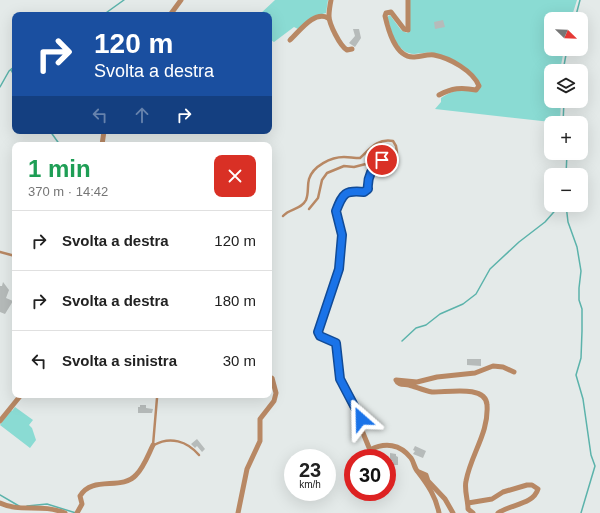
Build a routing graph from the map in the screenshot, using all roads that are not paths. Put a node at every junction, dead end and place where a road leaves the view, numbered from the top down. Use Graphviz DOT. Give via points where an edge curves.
graph roads {
  1 [pos="181,0"];
  2 [pos="332,0"];
  3 [pos="408,0"];
  4 [pos="172,12"];
  5 [pos="328,18"];
  6 [pos="290,40"];
  7 [pos="352,49"];
  8 [pos="439,96"];
  9 [pos="377,163"];
  10 [pos="309,209"];
  11 [pos="284,216"];
  12 [pos="0,252"];
  13 [pos="12,255"];
  14 [pos="514,372"];
  15 [pos="272,378"];
  16 [pos="19,398"];
  17 [pos="157,398"];
  18 [pos="0,422"];
  19 [pos="153,445"];
  20 [pos="199,455"];
  21 [pos="417,471"];
  22 [pos="0,503"];
  23 [pos="468,503"];
  24 [pos="65,513"];
  25 [pos="77,513"];
  26 [pos="238,513"];
  27 [pos="439,513"];
  28 [pos="453,513"];
  29 [pos="473,513"];
  30 [pos="498,513"];
  1 -- 4 [label="street"];
  2 -- 5 [label="street"];
  3 -- 8 [label="street" via="408,30 404,29 391,12 386,12 385,16 392,39 400,51 410,57 433,54 455,64 476,79 479,86 476,90 451,89"];
  5 -- 6 [label="street" via="324,16 312,19"];
  5 -- 7 [label="street" via="342,46 347,50"];
  9 -- 10 [label="lane" via="344,166 327,173 322,180 318,198"];
  9 -- 11 [label="lane" via="397,153 393,141 380,141 374,144 360,158 344,156 318,166 309,178 305,201"];
  9 -- 21 [label="street" via="368,176 368,189 364,192 346,192 336,211 342,235 339,269 318,332 320,336 336,343 340,379 358,411 370,450 379,445 396,446 412,459"];
  12 -- 13 [label="lane"];
  14 -- 23 [label="street" via="493,366 475,372 417,382 396,380 400,384 431,392 474,392 488,403 483,437 465,483"];
  15 -- 26 [label="street" via="275,386 274,400 260,419 260,441 247,469"];
  16 -- 18 [label="street"];
  17 -- 19 [label="lane"];
  19 -- 20 [label="lane" via="167,439 188,444"];
  19 -- 25 [label="street" via="140,470 130,480 87,487 80,496 82,504"];
  21 -- 27 [label="street" via="432,493"];
  21 -- 28 [label="street" via="426,474 428,481 441,494"];
  22 -- 24 [label="street" via="15,510 48,508"];
  23 -- 29 [label="street" via="468,509"];
  23 -- 30 [label="street" via="492,500 503,492 527,485 538,489 530,500"];
}
